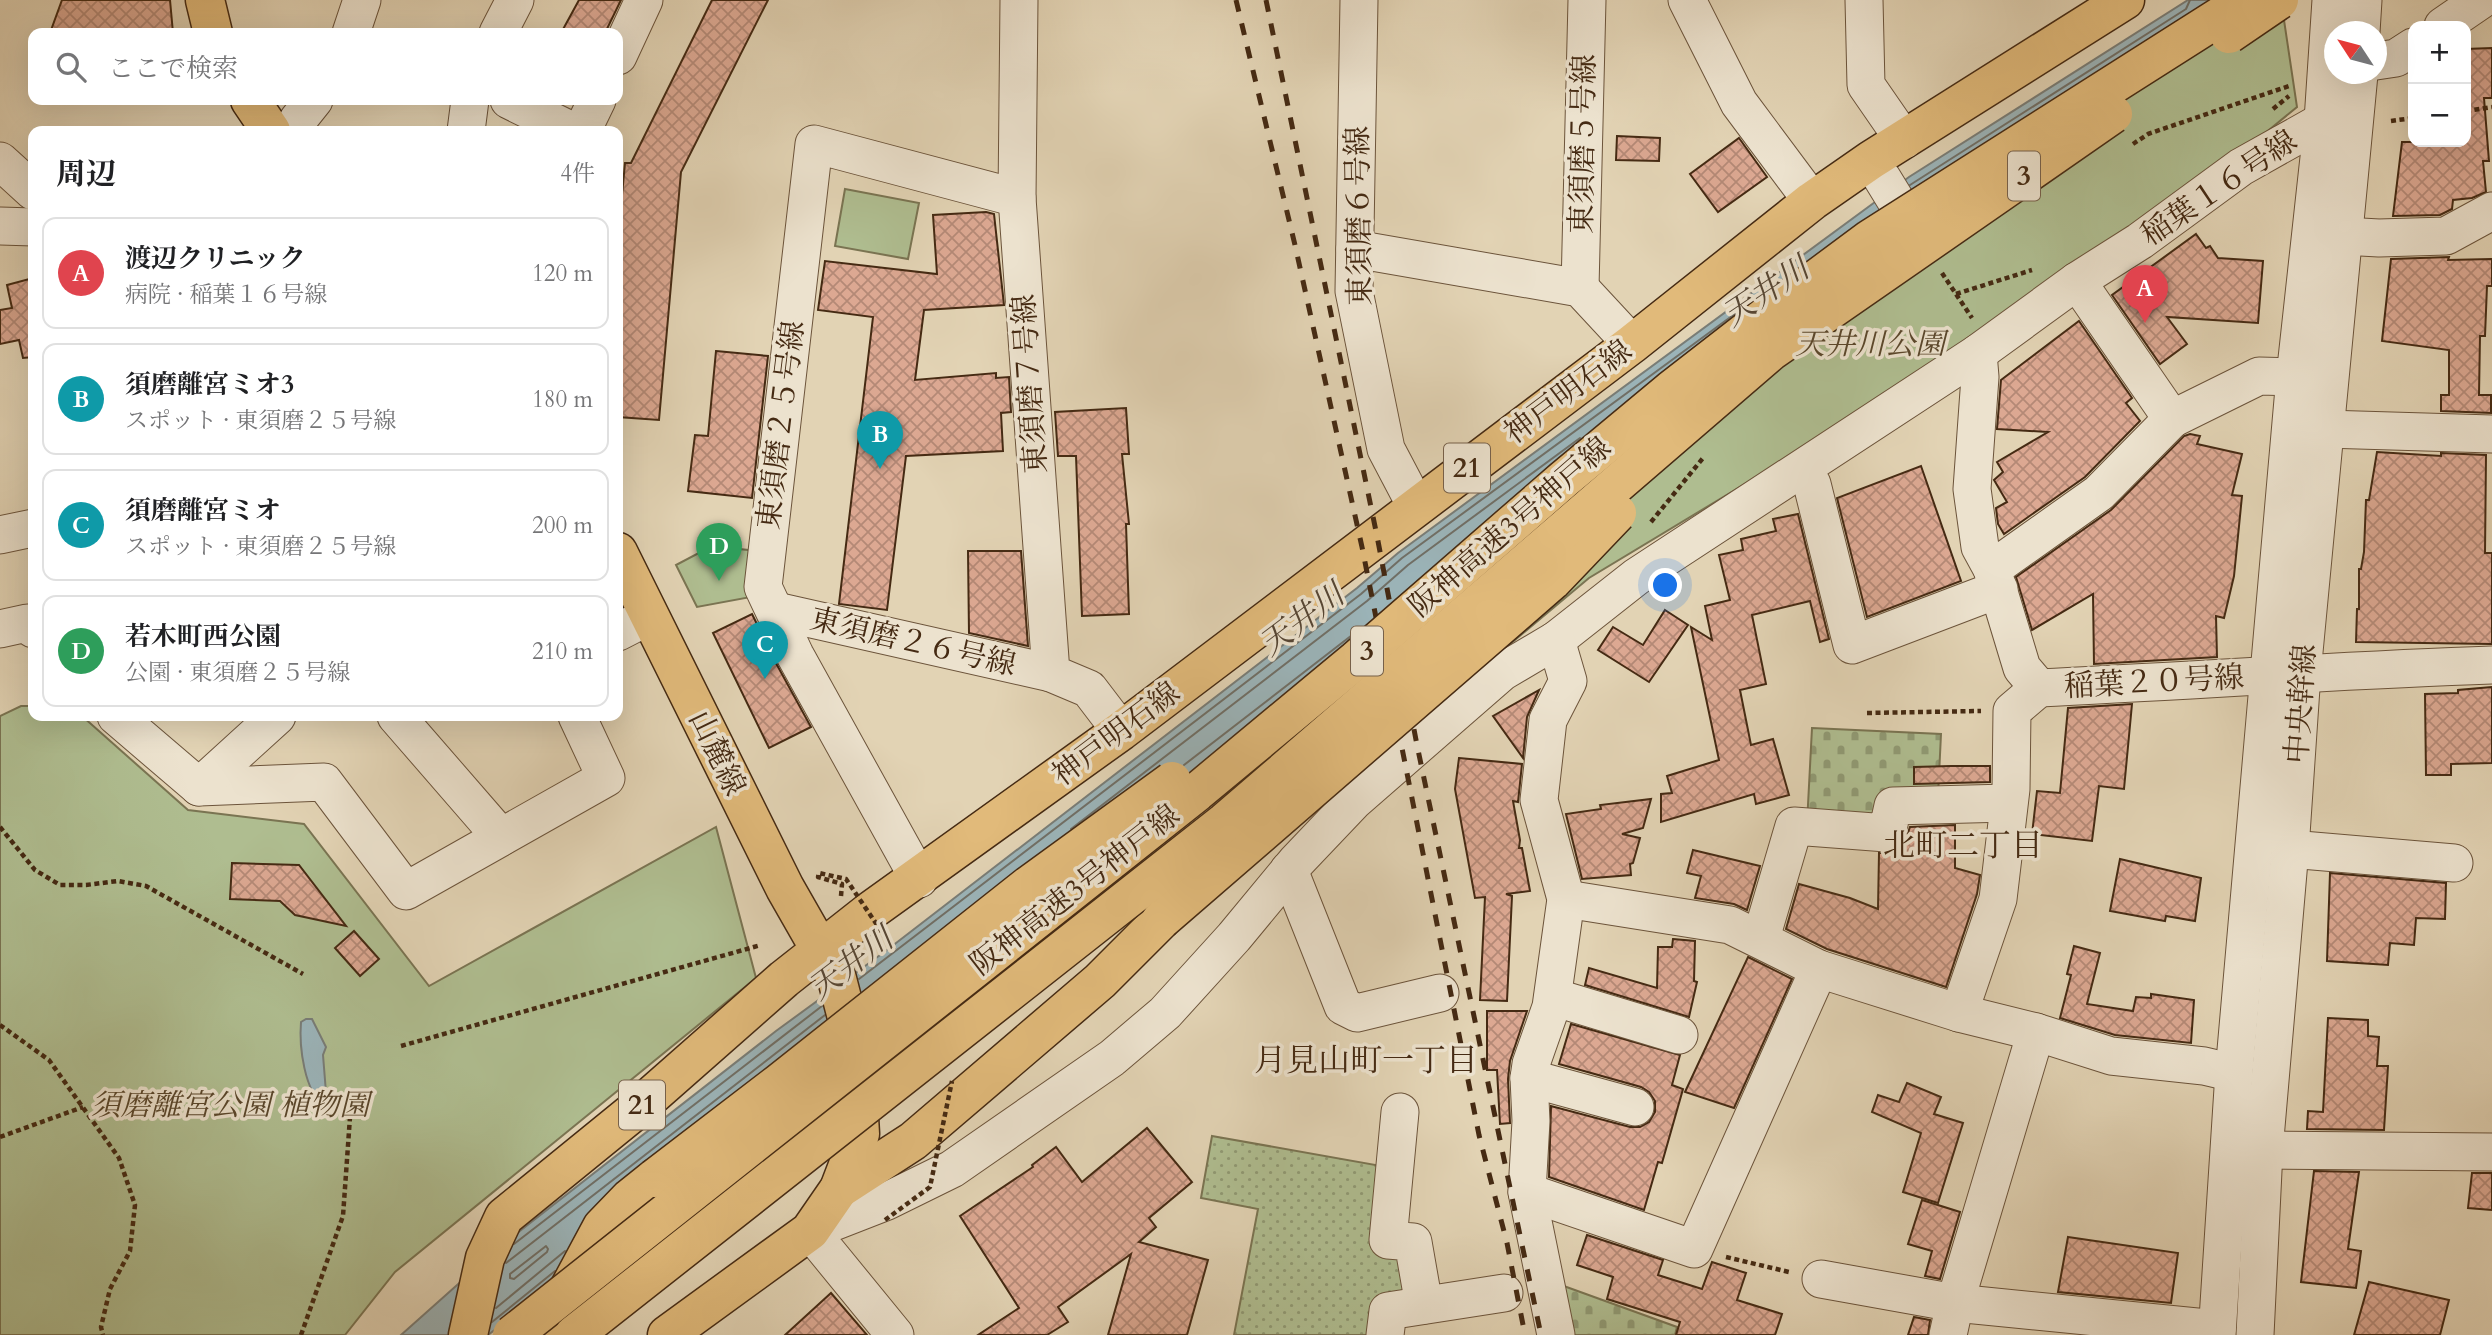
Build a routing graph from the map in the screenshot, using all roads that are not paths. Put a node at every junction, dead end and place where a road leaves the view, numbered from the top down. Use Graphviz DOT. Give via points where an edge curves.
graph roads {
  1 [pos="205,0"];
  2 [pos="362,0"];
  3 [pos="515,0"];
  4 [pos="644,0"];
  5 [pos="1019,0"];
  6 [pos="1359,0"];
  7 [pos="1587,0"];
  8 [pos="1687,0"];
  9 [pos="1864,0"];
  10 [pos="2246,0"];
  11 [pos="2279,0"];
  12 [pos="2331,0"];
  13 [pos="2362,0"];
  14 [pos="2482,0"];
  15 [pos="2118,2"];
  16 [pos="2361,21"];
  17 [pos="2450,21"];
  18 [pos="212,28"];
  19 [pos="353,28"];
  20 [pos="501,28"];
  21 [pos="623,45"];
  22 [pos="2408,50"];
  23 [pos="2387,59"];
  24 [pos="2358,84"];
  25 [pos="253,105"];
  26 [pos="310,105"];
  27 [pos="469,105"];
  28 [pos="519,105"];
  29 [pos="595,105"];
  30 [pos="2323,121"];
  31 [pos="268,126"];
  32 [pos="296,126"];
  33 [pos="467,126"];
  34 [pos="562,126"];
  35 [pos="584,126"];
  36 [pos="1904,140"];
  37 [pos="0,161"];
  38 [pos="1882,178"];
  39 [pos="28,186"];
  40 [pos="1017,198"];
  41 [pos="1812,201"];
  42 [pos="2492,211"];
  43 [pos="0,226"];
  44 [pos="28,227"];
  45 [pos="2343,236"];
  46 [pos="1920,240"];
  47 [pos="1355,249"];
  48 [pos="2077,281"];
  49 [pos="1580,288"];
  50 [pos="1976,337"];
  51 [pos="1632,344"];
  52 [pos="1770,352"];
  53 [pos="2295,377"];
  54 [pos="2172,419"];
  55 [pos="2325,429"];
  56 [pos="2492,434"];
  57 [pos="1802,470"];
  58 [pos="1416,506"];
  59 [pos="28,529"];
  60 [pos="0,534"];
  61 [pos="623,574"];
  62 [pos="1995,579"];
  63 [pos="776,611"];
  64 [pos="28,624"];
  65 [pos="634,624"];
  66 [pos="0,629"];
  67 [pos="1556,640"];
  68 [pos="1356,660"];
  69 [pos="2492,665"];
  70 [pos="1051,673"];
  71 [pos="2286,675"];
  72 [pos="2025,699"];
  73 [pos="124,721"];
  74 [pos="272,721"];
  75 [pos="400,721"];
  76 [pos="579,721"];
  77 [pos="1121,731"];
  78 [pos="200,788"];
  79 [pos="2008,803"];
  80 [pos="501,837"];
  81 [pos="2290,849"];
  82 [pos="2454,863"];
  83 [pos="1289,870"];
  84 [pos="919,879"];
  85 [pos="1566,899"];
  86 [pos="1761,938"];
  87 [pos="829,965"];
  88 [pos="1819,969"];
  89 [pos="1440,993"];
  90 [pos="1553,997"];
  91 [pos="1959,1013"];
  92 [pos="2036,1032"];
  93 [pos="1678,1035"];
  94 [pos="2234,1073"];
  95 [pos="1529,1078"];
  96 [pos="1635,1107"];
  97 [pos="1400,1112"];
  98 [pos="2263,1150"];
  99 [pos="2492,1152"];
  100 [pos="839,1189"];
  101 [pos="1527,1192"];
  102 [pos="810,1231"];
  103 [pos="1821,1279"];
  104 [pos="1504,1293"];
  105 [pos="1424,1305"];
  106 [pos="1951,1319"];
  107 [pos="469,1330"];
  108 [pos="2217,1332"];
  109 [pos="512,1335"];
  110 [pos="544,1335"];
  111 [pos="574,1335"];
  112 [pos="667,1335"];
  113 [pos="895,1335"];
  114 [pos="1385,1335"];
  115 [pos="1556,1335"];
  116 [pos="2255,1335"];
  1 -- 18 [label="main road"];
  2 -- 19 [label="street"];
  3 -- 20 [label="street"];
  4 -- 21 [label="street"];
  5 -- 40 [label="street, 東須磨７号線"];
  6 -- 47 [label="street, 東須磨６号線"];
  7 -- 49 [label="street, 東須磨５号線"];
  8 -- 41 [label="street" via="1739,103"];
  9 -- 36 [label="street" via="1866,85"];
  10 -- 68 [label="main road, 阪神高速3号神戸線 / 3, bridge" via="1870,239 1671,390"];
  11 -- 52 [label="main road, 阪神高速3号神戸線 / 3, bridge"];
  12 -- 30 [label="street, 中央幹線"];
  13 -- 16 [label="street"];
  14 -- 17 [label="street"];
  15 -- 36 [label="main road, 神戸明石線 / 21"];
  22 -- 23 [label="street"];
  24 -- 45 [label="street, 中央幹線"];
  25 -- 31 [label="main road"];
  26 -- 32 [label="street"];
  27 -- 33 [label="street"];
  28 -- 34 [label="street"];
  29 -- 35 [label="street"];
  30 -- 48 [label="street, 稲葉１６号線" via="2241,167"];
  30 -- 53 [label="street, 中央幹線"];
  36 -- 41 [label="main road, 神戸明石線 / 21"];
  37 -- 39 [label="street"];
  38 -- 46 [label="street"];
  40 -- 63 [label="street, 東須磨２５号線" via="814,144 763,587"];
  40 -- 70 [label="street, 東須磨７号線"];
  41 -- 51 [label="main road, 神戸明石線 / 21"];
  42 -- 45 [label="street" via="2446,236"];
  43 -- 44 [label="street"];
  45 -- 55 [label="street, 中央幹線"];
  47 -- 49 [label="street"];
  47 -- 58 [label="street, 東須磨６号線" via="1354,291 1386,449"];
  48 -- 50 [label="street, 稲葉１６号線"];
  48 -- 54 [label="street"];
  49 -- 51 [label="street"];
  50 -- 57 [label="street, 稲葉１６号線"];
  50 -- 62 [label="street" via="1980,377 1972,489 1980,547"];
  51 -- 58 [label="main road, 神戸明石線 / 21"];
  52 -- 100 [label="main road, bridge" via="1552,581 913,1141"];
  52 -- 111 [label="main road, 阪神高速3号神戸線 / 3, bridge" via="1225,822"];
  53 -- 54 [label="street" via="2259,376"];
  53 -- 71 [label="street, 中央幹線"];
  54 -- 62 [label="street" via="2099,493"];
  55 -- 56 [label="street"];
  55 -- 71 [label="street, 中央幹線"];
  57 -- 62 [label="street" via="1812,484 1852,645"];
  57 -- 67 [label="street, 稲葉１６号線" via="1622,586"];
  58 -- 77 [label="main road, 神戸明石線 / 21"];
  59 -- 60 [label="street"];
  61 -- 65 [label="main road, 山麓線"];
  62 -- 72 [label="street" via="2022,668"];
  63 -- 70 [label="street, 東須磨２６号線"];
  63 -- 84 [label="street, 東須磨２５号線" via="794,655"];
  64 -- 66 [label="street"];
  65 -- 87 [label="main road, 山麓線"];
  67 -- 83 [label="street, 稲葉１６号線" via="1502,672 1417,745 1354,801"];
  67 -- 85 [label="street" via="1568,681 1548,720 1539,800"];
  68 -- 109 [label="main road, 阪神高速3号神戸線 / 3, bridge" via="1186,801"];
  68 -- 110 [label="main road, bridge" via="1163,787 1029,885 630,1198 603,1227"];
  69 -- 71 [label="street, 稲葉２０号線"];
  70 -- 77 [label="street" via="1089,689"];
  71 -- 72 [label="street, 稲葉２０号線"];
  71 -- 81 [label="street, 中央幹線"];
  71 -- 94 [label="street, 中央幹線"];
  72 -- 79 [label="street"];
  73 -- 78 [label="street"];
  74 -- 78 [label="street"];
  75 -- 80 [label="street"];
  76 -- 80 [label="street" via="606,778"];
  77 -- 84 [label="main road, 神戸明石線 / 21"];
  78 -- 80 [label="street" via="324,782 406,891"];
  79 -- 86 [label="street" via="1893,806 1888,833 1794,826"];
  79 -- 91 [label="street" via="1998,899"];
  81 -- 82 [label="street"];
  81 -- 98 [label="street, 中央幹線"];
  83 -- 89 [label="street" via="1343,1006 1357,1013"];
  83 -- 102 [label="street, 稲葉１６号線" via="1165,1013 1112,1058 952,1169"];
  84 -- 87 [label="main road, 神戸明石線 / 21" via="869,912"];
  85 -- 86 [label="street" via="1730,925"];
  85 -- 90 [label="street"];
  86 -- 88 [label="street"];
  87 -- 100 [label="main road" via="854,1044 860,1134"];
  87 -- 107 [label="main road, 神戸明石線 / 21" via="784,979 633,1112 504,1217 485,1258"];
  88 -- 91 [label="street"];
  88 -- 101 [label="street" via="1694,1249"];
  90 -- 93 [label="street"];
  90 -- 95 [label="street"];
  91 -- 92 [label="street"];
  92 -- 94 [label="street" via="2111,1056"];
  92 -- 106 [label="street"];
  94 -- 108 [label="street, 中央幹線"];
  95 -- 96 [label="street"];
  95 -- 101 [label="street"];
  97 -- 105 [label="street" via="1388,1240 1413,1242"];
  98 -- 99 [label="street"];
  98 -- 116 [label="street, 中央幹線"];
  100 -- 102 [label="main road"];
  101 -- 115 [label="street"];
  102 -- 112 [label="main road"];
  102 -- 113 [label="street"];
  103 -- 106 [label="street"];
  104 -- 105 [label="street"];
  105 -- 114 [label="street" via="1388,1311"];
  106 -- 108 [label="street"];
}
